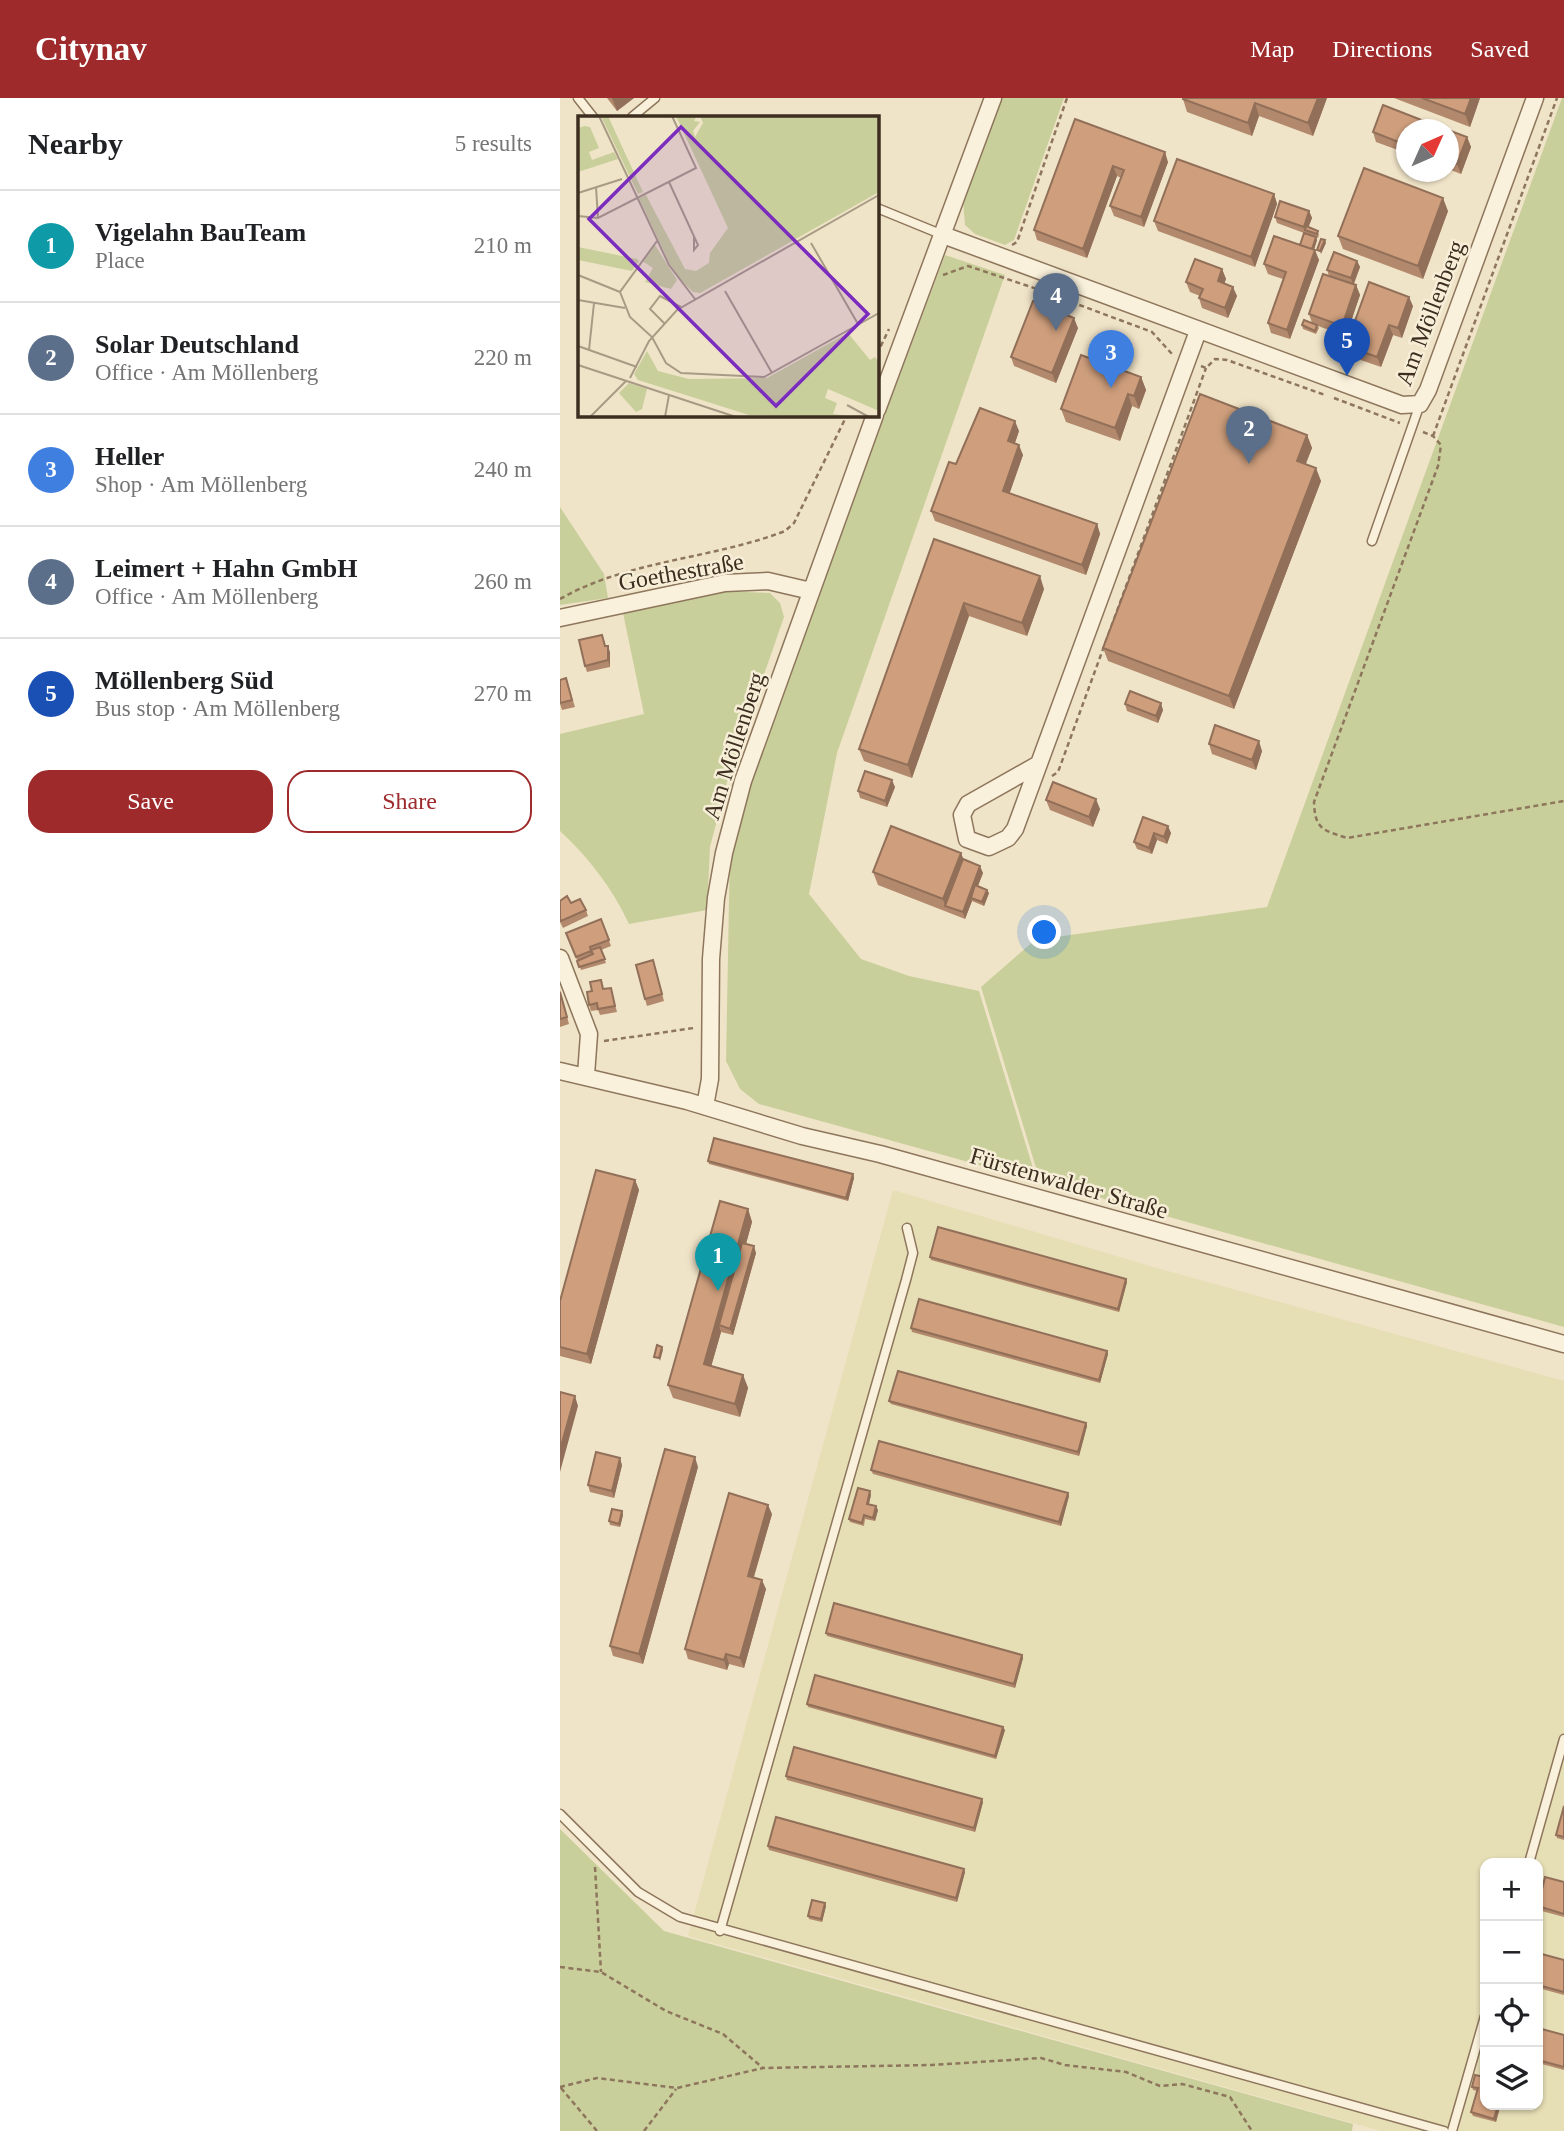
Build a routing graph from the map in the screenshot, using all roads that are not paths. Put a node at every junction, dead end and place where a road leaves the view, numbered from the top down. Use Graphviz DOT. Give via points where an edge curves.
graph roads {
  1 [pos="578,98"];
  2 [pos="655,98"];
  3 [pos="993,98"];
  4 [pos="1535,98"];
  5 [pos="592,116"];
  6 [pos="633,116"];
  7 [pos="878,208"];
  8 [pos="943,235"];
  9 [pos="1198,331"];
  10 [pos="1420,404"];
  11 [pos="878,407"];
  12 [pos="875,416"];
  13 [pos="1372,541"];
  14 [pos="811,591"];
  15 [pos="560,618"];
  16 [pos="1036,768"];
  17 [pos="560,958"];
  18 [pos="560,1071"];
  19 [pos="586,1075"];
  20 [pos="705,1106"];
  21 [pos="907,1228"];
  22 [pos="1564,1344"];
  23 [pos="1564,1739"];
  24 [pos="560,1814"];
  25 [pos="1530,1858"];
  26 [pos="720,1931"];
  27 [pos="1480,2033"];
  28 [pos="1444,2131"];
  29 [pos="1452,2131"];
  1 -- 5 [label="lane"];
  2 -- 6 [label="lane"];
  3 -- 8 [label="street"];
  4 -- 10 [label="street, Am Möllenberg"];
  7 -- 8 [label="lane"];
  8 -- 9 [label="street, Am Möllenberg"];
  8 -- 11 [label="street"];
  9 -- 10 [label="street, Am Möllenberg" via="1402,404"];
  9 -- 16 [label="street"];
  10 -- 13 [label="lane"];
  12 -- 14 [label="street, Am Möllenberg"];
  14 -- 15 [label="street, Goethestraße" via="768,581 725,583"];
  14 -- 20 [label="street, Am Möllenberg" via="743,781 724,853 711,958 710,1079"];
  16 -- 16 [label="street" via="1019,820 1008,838 989,848 967,839 962,815 968,804"];
  17 -- 19 [label="street" via="591,1042"];
  18 -- 19 [label="street, Fürstenwalder Straße"];
  19 -- 20 [label="street, Fürstenwalder Straße"];
  20 -- 22 [label="street, Fürstenwalder Straße"];
  21 -- 26 [label="lane" via="913,1253 906,1280"];
  23 -- 25 [label="lane"];
  24 -- 26 [label="lane" via="638,1892 680,1917"];
  26 -- 28 [label="lane"];
  27 -- 29 [label="lane"];
}
